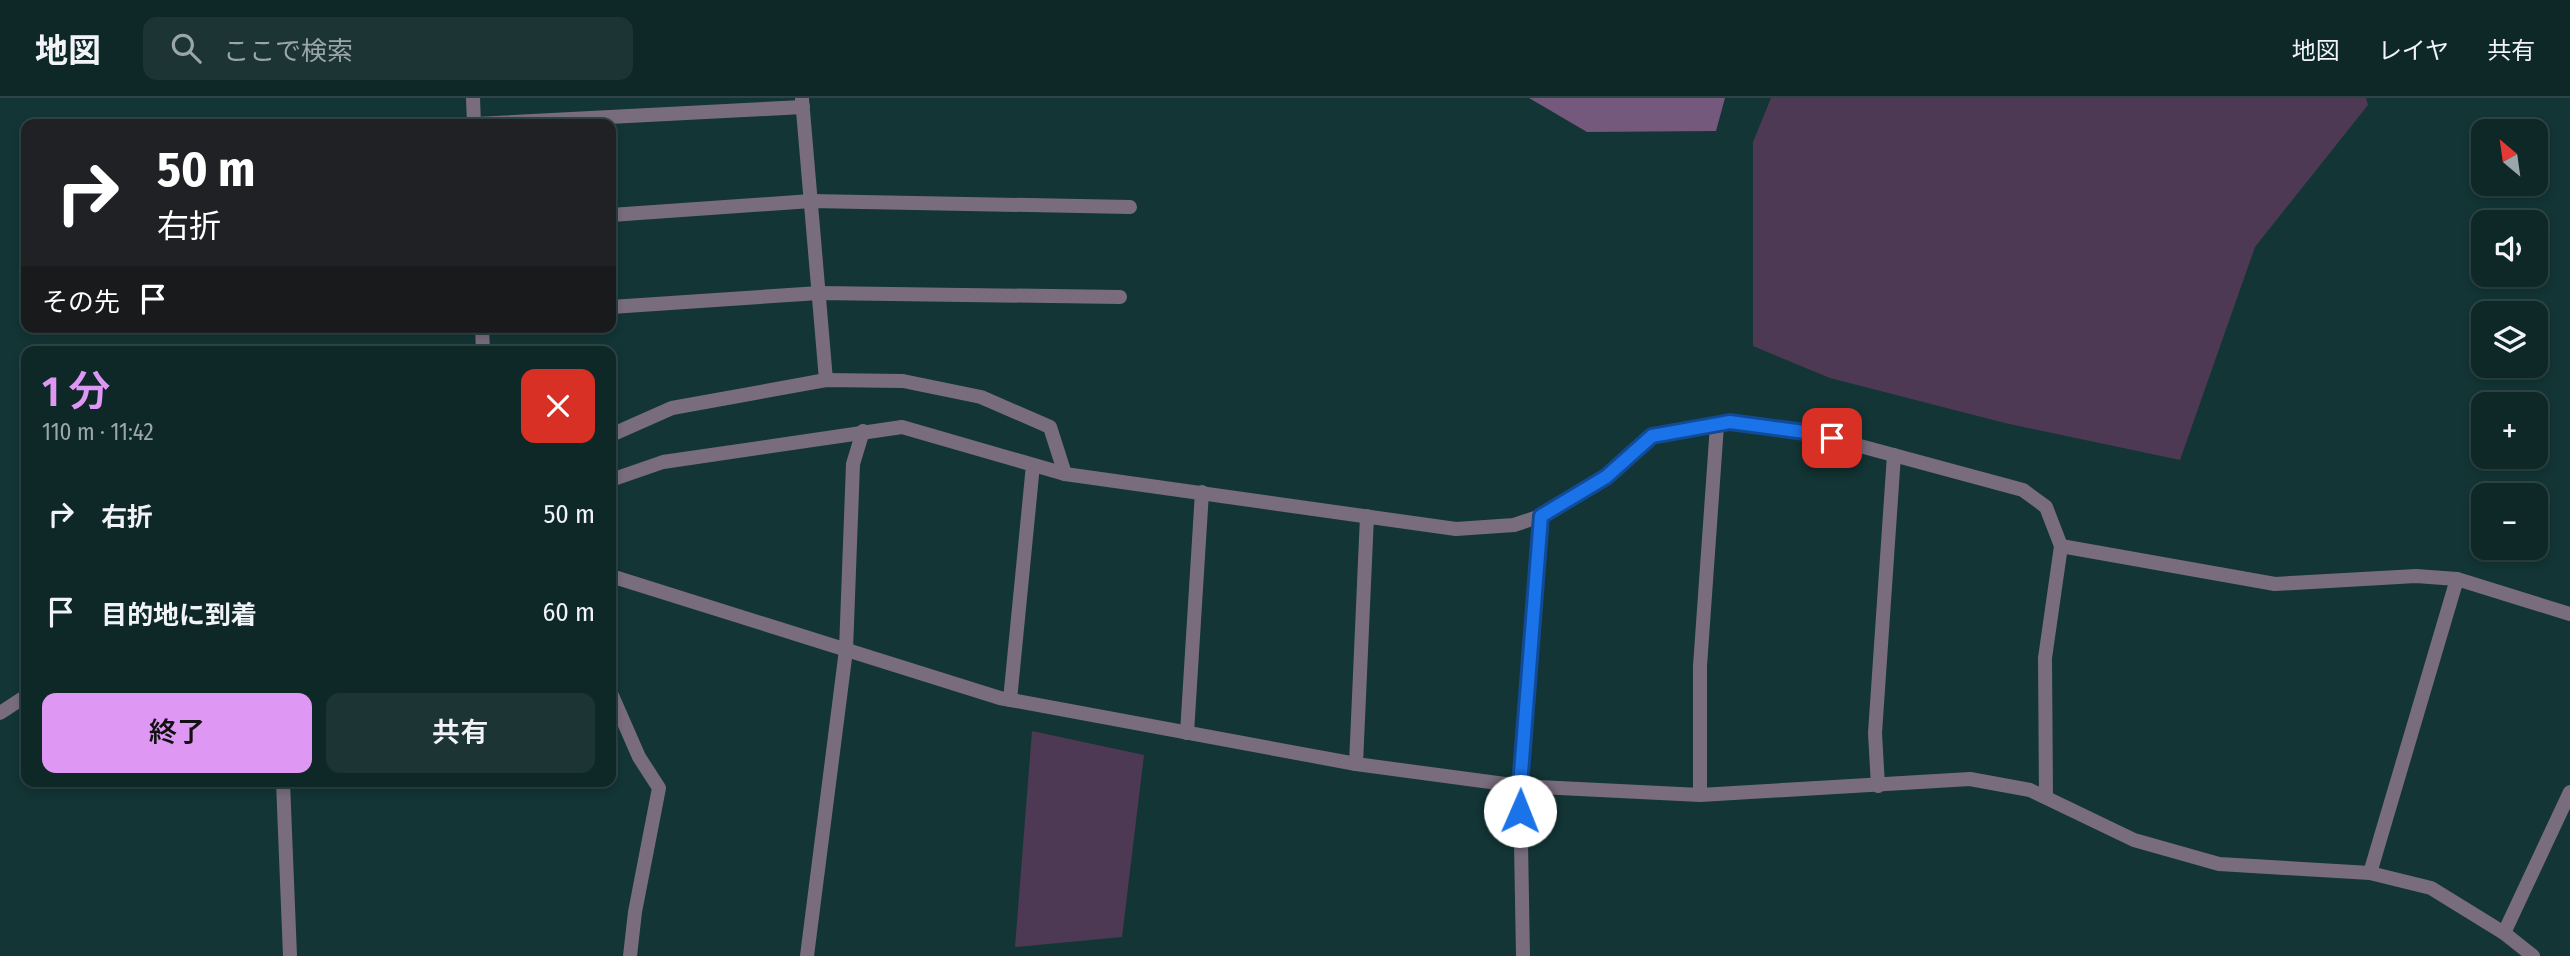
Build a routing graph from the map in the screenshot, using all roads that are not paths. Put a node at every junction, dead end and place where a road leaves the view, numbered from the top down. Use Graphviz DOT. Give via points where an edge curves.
graph roads {
  1 [pos="473,98"];
  2 [pos="803,102"];
  3 [pos="474,119"];
  4 [pos="549,119"];
  5 [pos="811,201"];
  6 [pos="1130,207"];
  7 [pos="616,215"];
  8 [pos="819,293"];
  9 [pos="1120,297"];
  10 [pos="616,307"];
  11 [pos="826,380"];
  12 [pos="1717,425"];
  13 [pos="863,431"];
  14 [pos="616,433"];
  15 [pos="1894,455"];
  16 [pos="1033,465"];
  17 [pos="1065,474"];
  18 [pos="616,478"];
  19 [pos="1202,492"];
  20 [pos="1367,516"];
  21 [pos="1541,516"];
  22 [pos="2061,546"];
  23 [pos="616,578"];
  24 [pos="2457,579"];
  25 [pos="2570,614"];
  26 [pos="846,650"];
  27 [pos="21,699"];
  28 [pos="1010,700"];
  29 [pos="616,705"];
  30 [pos="0,713"];
  31 [pos="1187,733"];
  32 [pos="1356,764"];
  33 [pos="1520,786"];
  34 [pos="1878,786"];
  35 [pos="283,787"];
  36 [pos="2570,792"];
  37 [pos="1700,795"];
  38 [pos="2046,797"];
  39 [pos="2370,873"];
  40 [pos="2504,933"];
  41 [pos="290,956"];
  42 [pos="629,956"];
  43 [pos="807,956"];
  44 [pos="1523,956"];
  45 [pos="2533,956"];
  1 -- 3 [label="street"];
  2 -- 4 [label="street"];
  2 -- 5 [label="street"];
  5 -- 6 [label="street"];
  5 -- 7 [label="street"];
  5 -- 8 [label="street"];
  8 -- 9 [label="street"];
  8 -- 10 [label="street"];
  8 -- 11 [label="street"];
  11 -- 14 [label="street" via="671,408"];
  11 -- 17 [label="street" via="904,381 981,397 1050,427"];
  12 -- 15 [label="street" via="1730,422 1812,433"];
  12 -- 21 [label="street" via="1652,436 1606,477"];
  12 -- 37 [label="street" via="1700,666"];
  13 -- 16 [label="street" via="902,426"];
  13 -- 18 [label="street" via="663,461"];
  13 -- 26 [label="street" via="853,464"];
  15 -- 22 [label="street" via="2023,490 2046,507"];
  15 -- 34 [label="street" via="1875,733"];
  16 -- 17 [label="street"];
  16 -- 28 [label="street"];
  17 -- 19 [label="street"];
  19 -- 20 [label="street"];
  19 -- 31 [label="street"];
  20 -- 21 [label="street" via="1456,529 1514,524"];
  20 -- 32 [label="street"];
  21 -- 33 [label="street"];
  22 -- 24 [label="street" via="2275,584 2416,576"];
  22 -- 38 [label="street" via="2045,659"];
  23 -- 26 [label="street"];
  24 -- 25 [label="street"];
  24 -- 39 [label="street"];
  26 -- 28 [label="street"];
  26 -- 43 [label="street"];
  27 -- 30 [label="street"];
  28 -- 31 [label="street"];
  29 -- 42 [label="street" via="659,788"];
  31 -- 32 [label="street"];
  32 -- 33 [label="street"];
  33 -- 37 [label="street"];
  33 -- 44 [label="street"];
  34 -- 37 [label="street"];
  34 -- 38 [label="street" via="1970,779"];
  35 -- 41 [label="street"];
  36 -- 40 [label="street"];
  38 -- 39 [label="street" via="2134,839 2219,864"];
  39 -- 40 [label="street" via="2431,888"];
  40 -- 45 [label="street"];
}
